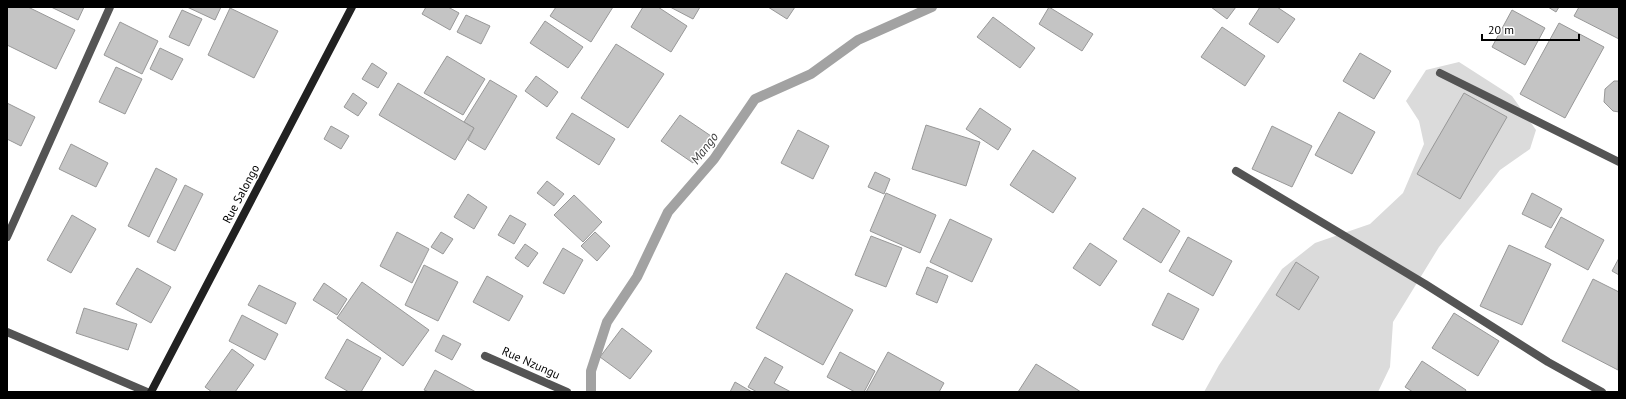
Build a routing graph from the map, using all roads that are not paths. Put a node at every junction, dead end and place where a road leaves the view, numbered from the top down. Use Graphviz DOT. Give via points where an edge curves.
graph roads {
  1 [pos="110,7"];
  2 [pos="352,7"];
  3 [pos="1440,73"];
  4 [pos="1619,162"];
  5 [pos="1236,171"];
  6 [pos="7,237"];
  7 [pos="7,332"];
  8 [pos="485,356"];
  9 [pos="147,392"];
  10 [pos="151,392"];
  11 [pos="566,392"];
  12 [pos="1602,392"];
  1 -- 6 [label="street"];
  2 -- 10 [label="street, Rue Salongo"];
  3 -- 4 [label="street"];
  5 -- 12 [label="street" via="1425,284 1548,362"];
  7 -- 9 [label="street"];
  8 -- 11 [label="street, Rue Nzungu"];
}
